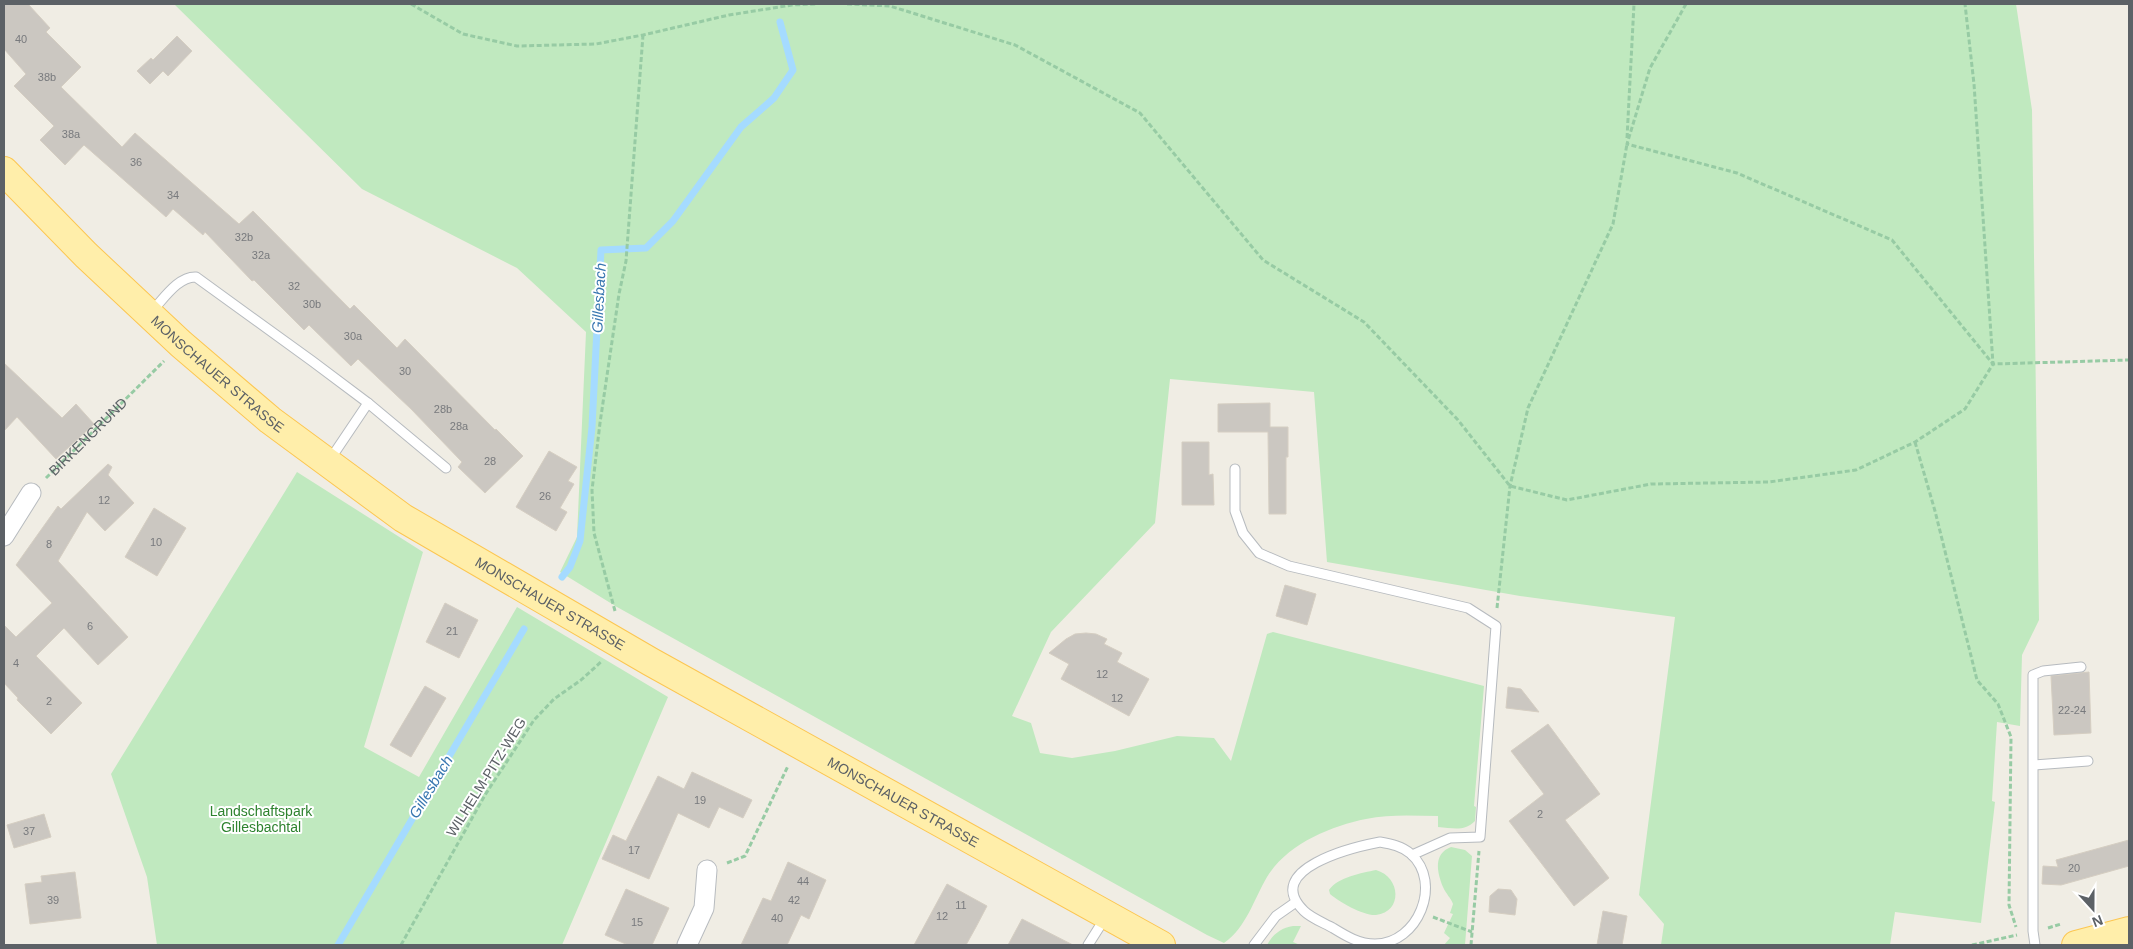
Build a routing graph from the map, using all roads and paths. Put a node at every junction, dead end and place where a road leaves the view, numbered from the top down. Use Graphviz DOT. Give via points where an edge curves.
graph roads {
  1 [pos="411,4"];
  2 [pos="792,4"];
  3 [pos="818,4"];
  4 [pos="847,4"];
  5 [pos="1634,4"];
  6 [pos="1686,4"];
  7 [pos="1966,4"];
  8 [pos="642,36"];
  9 [pos="1627,144"];
  10 [pos="4,171"];
  11 [pos="149,314"];
  12 [pos="181,344"];
  13 [pos="2129,360"];
  14 [pos="1993,364"];
  15 [pos="368,403"];
  16 [pos="1915,442"];
  17 [pos="328,463"];
  18 [pos="446,468"];
  19 [pos="1235,469"];
  20 [pos="1510,486"];
  21 [pos="31,493"];
  22 [pos="4,536"];
  23 [pos="616,613"];
  24 [pos="1496,626"];
  25 [pos="614,642"];
  26 [pos="2081,668"];
  27 [pos="2088,761"];
  28 [pos="2034,765"];
  29 [pos="788,766"];
  30 [pos="1480,838"];
  31 [pos="1412,854"];
  32 [pos="708,870"];
  33 [pos="1296,902"];
  34 [pos="1422,911"];
  35 [pos="1106,916"];
  36 [pos="2129,931"];
  37 [pos="1472,932"];
  38 [pos="2018,935"];
  39 [pos="401,945"];
  40 [pos="687,945"];
  41 [pos="1088,945"];
  42 [pos="1161,945"];
  43 [pos="1254,945"];
  44 [pos="1471,945"];
  45 [pos="2035,945"];
  46 [pos="2076,945"];
  1 -- 8 [label="path" via="462,34 517,46 596,44"];
  2 -- 3 [label="path"];
  2 -- 8 [label="path"];
  4 -- 20 [label="path" via="890,6 1015,45 1140,113 1262,260 1364,322 1458,420"];
  5 -- 9 [label="path"];
  6 -- 9 [label="path" via="1650,68"];
  7 -- 14 [label="path"];
  8 -- 23 [label="path" via="626,261 592,490 594,533"];
  9 -- 14 [label="path" via="1737,173 1892,240"];
  9 -- 20 [label="path" via="1613,224 1528,408"];
  10 -- 11 [label="main road, MONSCHAUER STRASSE"];
  11 -- 12 [label="main road, MONSCHAUER STRASSE"];
  11 -- 15 [label="lane" via="180,282 196,277"];
  12 -- 17 [label="main road, MONSCHAUER STRASSE" via="270,420"];
  12 -- 21 [label="path, BIRKENGRUND"];
  13 -- 14 [label="path"];
  14 -- 16 [label="path" via="1965,409"];
  15 -- 17 [label="lane"];
  15 -- 18 [label="lane"];
  16 -- 20 [label="path" via="1856,470 1769,482 1651,484 1566,500"];
  16 -- 38 [label="path" via="1936,511 1977,680 1998,704 2011,737 2009,904"];
  17 -- 25 [label="main road, MONSCHAUER STRASSE" via="403,518"];
  19 -- 24 [label="lane" via="1235,511 1243,533 1260,553 1289,566 1468,608"];
  20 -- 24 [label="path"];
  21 -- 22 [label="street"];
  24 -- 30 [label="lane"];
  25 -- 35 [label="main road, MONSCHAUER STRASSE"];
  25 -- 39 [label="path, WILHELM-PITZ-WEG" via="602,661 554,699 534,720 485,795"];
  26 -- 28 [label="lane" via="2042,671 2033,675"];
  27 -- 28 [label="lane"];
  28 -- 45 [label="lane"];
  29 -- 32 [label="path" via="745,856"];
  30 -- 31 [label="lane" via="1450,838"];
  30 -- 37 [label="path"];
  31 -- 33 [label="lane" via="1380,842 1336,853 1300,873 1293,892"];
  31 -- 34 [label="lane" via="1422,870 1425,886"];
  32 -- 40 [label="street" via="704,908"];
  33 -- 34 [label="lane" via="1304,912 1345,936 1376,944 1394,940 1407,932"];
  33 -- 43 [label="lane" via="1276,916"];
  34 -- 37 [label="path"];
  35 -- 41 [label="lane"];
  35 -- 42 [label="main road, MONSCHAUER STRASSE"];
  36 -- 46 [label="main road"];
  37 -- 44 [label="path"];
}
